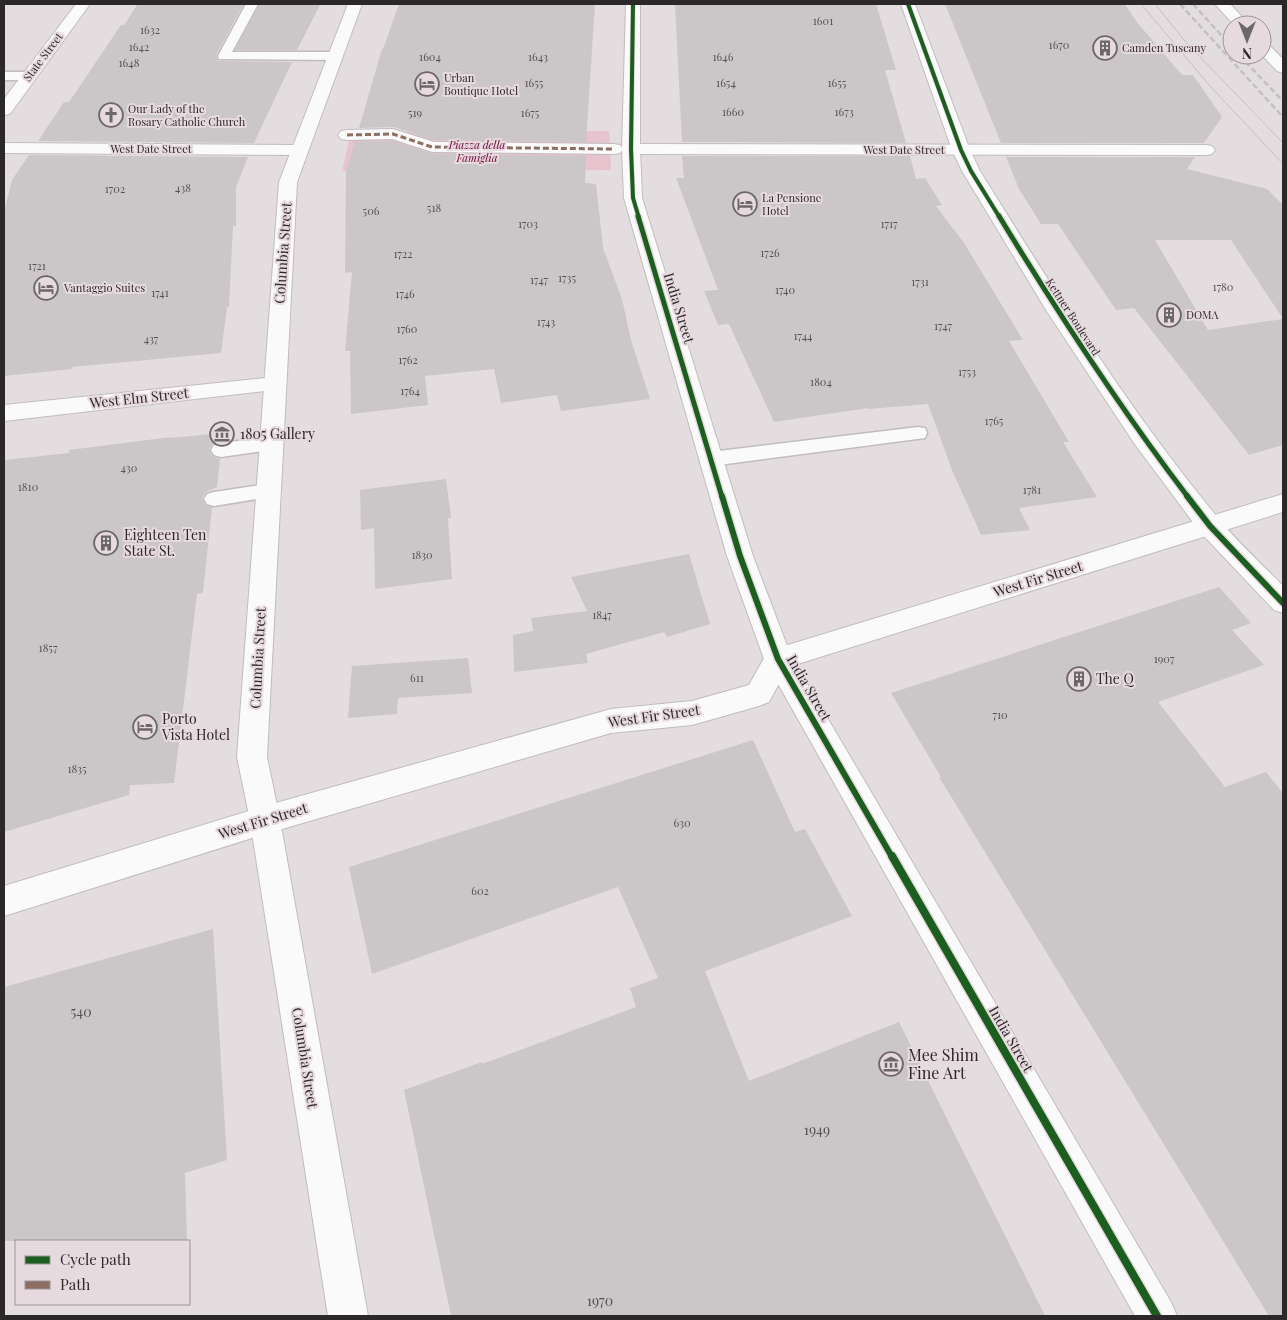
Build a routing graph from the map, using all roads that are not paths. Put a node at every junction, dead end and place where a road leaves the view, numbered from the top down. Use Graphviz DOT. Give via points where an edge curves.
graph roads {
  1 [pos="83,4"];
  2 [pos="252,4"];
  3 [pos="355,4"];
  4 [pos="633,4"];
  5 [pos="908,4"];
  6 [pos="1222,4"];
  7 [pos="1232,15"];
  8 [pos="335,56"];
  9 [pos="1272,56"];
  10 [pos="1283,68"];
  11 [pos="4,76"];
  12 [pos="30,76"];
  13 [pos="4,110"];
  14 [pos="347,134"];
  15 [pos="4,148"];
  16 [pos="623,149"];
  17 [pos="299,150"];
  18 [pos="961,150"];
  19 [pos="1206,150"];
  20 [pos="275,384"];
  21 [pos="4,413"];
  22 [pos="918,433"];
  23 [pos="271,444"];
  24 [pos="220,450"];
  25 [pos="711,458"];
  26 [pos="268,491"];
  27 [pos="214,499"];
  28 [pos="1283,503"];
  29 [pos="1210,526"];
  30 [pos="1283,603"];
  31 [pos="778,659"];
  32 [pos="265,820"];
  33 [pos="4,901"];
  34 [pos="348,1316"];
  35 [pos="1157,1316"];
  1 -- 12 [label="main road, State Street"];
  2 -- 8 [label="lane" via="224,56"];
  3 -- 8 [label="main road, Columbia Street"];
  4 -- 16 [label="main road, India Street"];
  5 -- 18 [label="main road, Kettner Boulevard"];
  6 -- 7 [label="main road"];
  8 -- 17 [label="main road, Columbia Street"];
  9 -- 10 [label="main road"];
  11 -- 12 [label="lane"];
  12 -- 13 [label="main road, State Street"];
  14 -- 16 [label="main road, West Date Street" via="393,134 432,147"];
  15 -- 17 [label="main road, West Date Street"];
  16 -- 18 [label="main road, West Date Street"];
  16 -- 25 [label="main road, India Street" via="634,198"];
  17 -- 20 [label="main road, Columbia Street" via="288,182"];
  18 -- 19 [label="main road, West Date Street"];
  18 -- 29 [label="main road, Kettner Boulevard" via="976,182 1056,310 1142,437"];
  20 -- 21 [label="main road, West Elm Street"];
  20 -- 23 [label="main road, Columbia Street"];
  22 -- 25 [label="lane"];
  23 -- 24 [label="lane"];
  23 -- 26 [label="main road, Columbia Street"];
  25 -- 31 [label="main road, India Street" via="740,556"];
  26 -- 27 [label="lane"];
  26 -- 32 [label="main road, Columbia Street" via="252,757"];
  28 -- 29 [label="main road, West Fir Street"];
  29 -- 30 [label="main road, Kettner Boulevard"];
  29 -- 31 [label="main road, West Fir Street"];
  31 -- 32 [label="main road, West Fir Street" via="759,694 692,713 611,721"];
  31 -- 35 [label="main road, India Street"];
  32 -- 33 [label="main road, West Fir Street"];
  32 -- 34 [label="main road, Columbia Street"];
}
